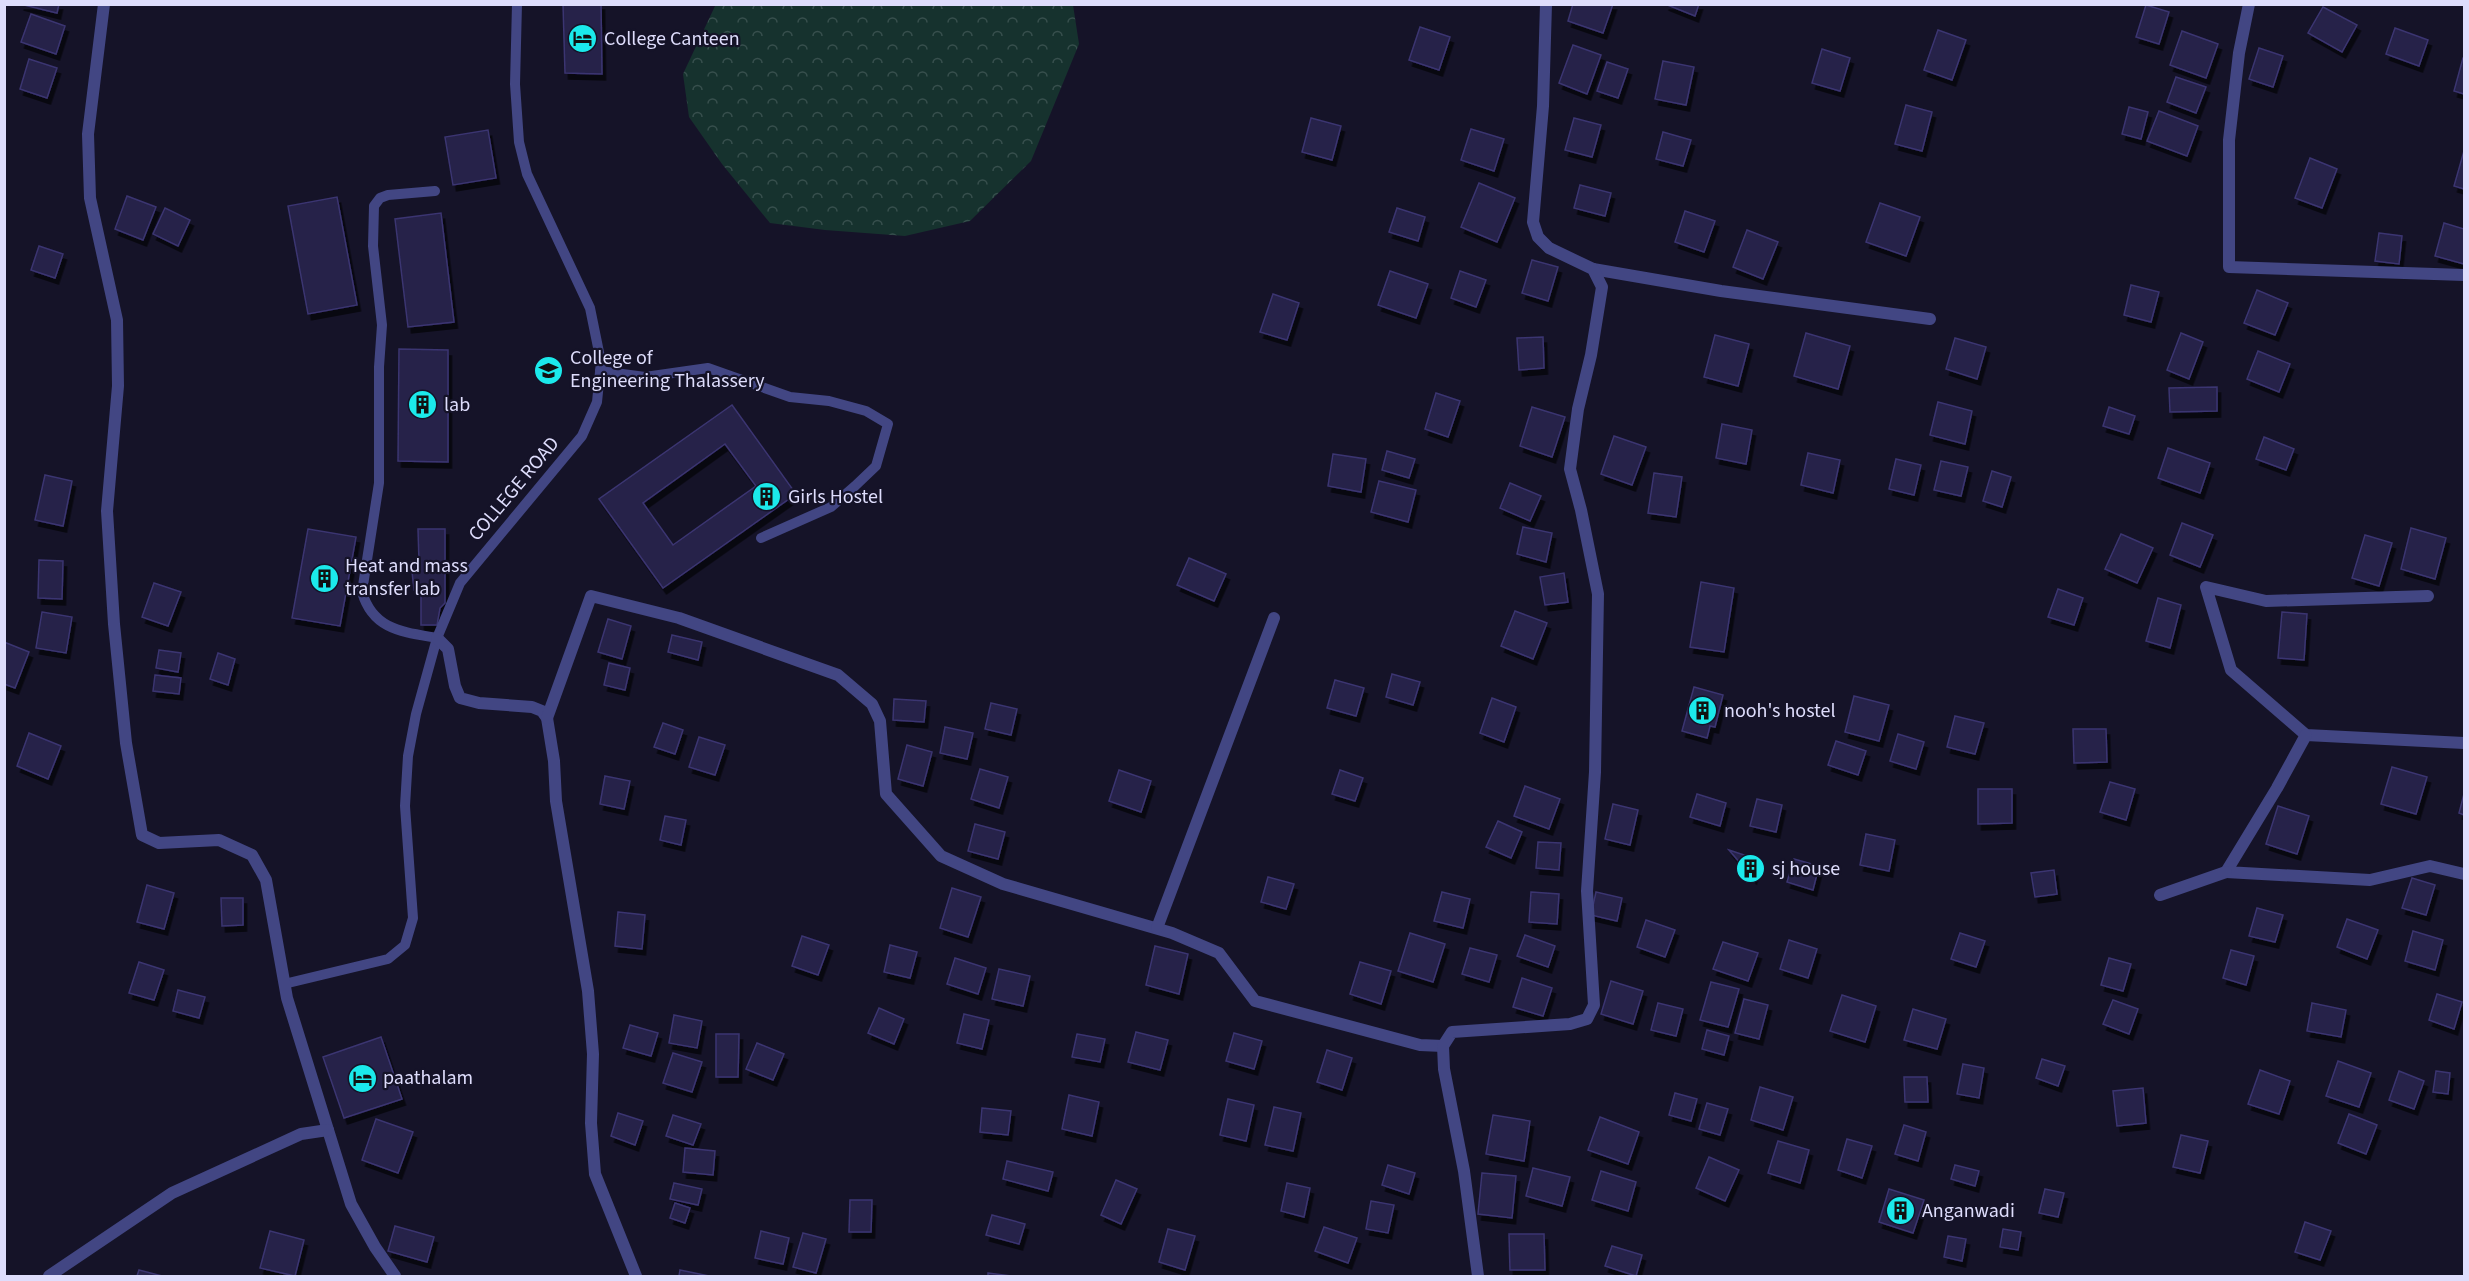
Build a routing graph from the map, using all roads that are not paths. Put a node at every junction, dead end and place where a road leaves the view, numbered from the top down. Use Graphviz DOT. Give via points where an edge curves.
graph roads {
  1 [pos="105,4"];
  2 [pos="517,4"];
  3 [pos="1546,4"];
  4 [pos="2249,4"];
  5 [pos="435,191"];
  6 [pos="1593,269"];
  7 [pos="2464,275"];
  8 [pos="1930,319"];
  9 [pos="600,370"];
  10 [pos="761,538"];
  11 [pos="2428,596"];
  12 [pos="1274,618"];
  13 [pos="437,638"];
  14 [pos="547,718"];
  15 [pos="2306,735"];
  16 [pos="2464,743"];
  17 [pos="2226,872"];
  18 [pos="2464,874"];
  19 [pos="2160,895"];
  20 [pos="1157,928"];
  21 [pos="284,984"];
  22 [pos="1443,1046"];
  23 [pos="328,1130"];
  24 [pos="49,1276"];
  25 [pos="395,1276"];
  26 [pos="636,1276"];
  27 [pos="1478,1276"];
  1 -- 21 [label="street" via="88,134 90,198 117,320 118,386 106,511 126,743 142,835 159,843 219,840 252,855 266,880"];
  2 -- 9 [label="lane, COLLEGE ROAD" via="515,84 519,142 527,174 590,308"];
  3 -- 6 [label="street" via="1543,106 1533,222 1538,237 1549,248"];
  4 -- 7 [label="street" via="2229,140 2229,267"];
  5 -- 13 [label="lane" via="388,195 374,206 373,246 382,325 379,483 362,592 366,609 379,621 397,630"];
  6 -- 8 [label="street"];
  6 -- 22 [label="street" via="1602,287 1570,469 1598,594 1595,772 1587,891 1594,1005 1587,1019 1570,1024 1452,1032"];
  9 -- 10 [label="lane" via="645,377 708,368 790,397 829,401 866,411 888,424 876,466 847,493 831,507"];
  9 -- 13 [label="lane, COLLEGE ROAD" via="597,402 582,436 460,583"];
  11 -- 15 [label="street" via="2266,600 2206,587 2231,670"];
  12 -- 20 [label="street"];
  13 -- 14 [label="street" via="448,649 460,698 479,704 532,707"];
  13 -- 21 [label="lane, COLLEGE ROAD" via="408,756 405,806 413,918 405,945 388,959"];
  14 -- 20 [label="street" via="591,596 679,618 838,675 872,704 880,721 886,794 941,856 1003,884"];
  14 -- 26 [label="street" via="556,801 588,991 595,1174"];
  15 -- 16 [label="street"];
  15 -- 17 [label="street"];
  17 -- 18 [label="street" via="2370,880 2430,866"];
  17 -- 19 [label="street"];
  20 -- 22 [label="street" via="1219,953 1255,1001 1420,1045"];
  21 -- 23 [label="street"];
  22 -- 27 [label="street"];
  23 -- 24 [label="street" via="301,1134 172,1193"];
  23 -- 25 [label="street" via="351,1204"];
}
